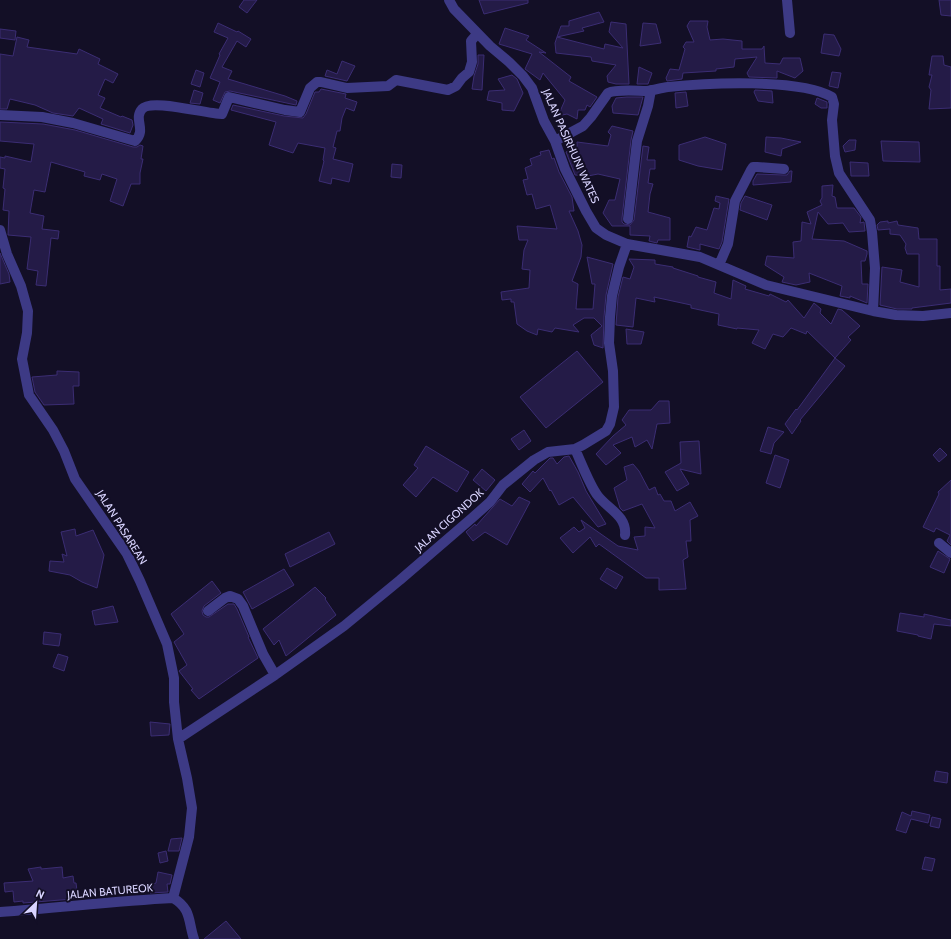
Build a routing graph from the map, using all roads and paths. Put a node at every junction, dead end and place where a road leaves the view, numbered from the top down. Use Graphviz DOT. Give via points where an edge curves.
graph roads {
  1 [pos="449,0"];
  2 [pos="786,0"];
  3 [pos="790,33"];
  4 [pos="477,34"];
  5 [pos="651,90"];
  6 [pos="0,115"];
  7 [pos="555,141"];
  8 [pos="784,169"];
  9 [pos="628,219"];
  10 [pos="0,230"];
  11 [pos="627,244"];
  12 [pos="719,264"];
  13 [pos="873,311"];
  14 [pos="951,313"];
  15 [pos="575,449"];
  16 [pos="625,535"];
  17 [pos="939,543"];
  18 [pos="951,553"];
  19 [pos="208,611"];
  20 [pos="275,675"];
  21 [pos="178,739"];
  22 [pos="174,898"];
  23 [pos="0,912"];
  24 [pos="194,939"];
  1 -- 4 [label="street, JALAN PASIRHUNI WATES"];
  2 -- 3 [label="street"];
  4 -- 6 [label="street" via="471,41 472,62 469,72 456,86 448,90 396,80 388,86 347,88 321,82 310,88 300,112 229,97 222,114 151,105 140,111 141,131 135,140 42,117"];
  4 -- 7 [label="street, JALAN PASIRHUNI WATES" via="509,62 532,88 544,121"];
  5 -- 7 [label="street" via="608,93 583,126"];
  5 -- 9 [label="street" via="637,141"];
  5 -- 13 [label="street" via="751,84 796,87 826,93 832,97 832,120 839,173 870,220 875,268"];
  7 -- 11 [label="street, JALAN PASIRHUNI WATES" via="565,169 596,228"];
  8 -- 12 [label="street" via="753,167 735,201 728,244"];
  10 -- 21 [label="street, JALAN PASAREAN" via="28,311 22,359 28,395 53,430 75,479 127,554 152,608 167,644"];
  11 -- 12 [label="street, JALAN PASIRHUNI WATES" via="700,257"];
  11 -- 15 [label="street, JALAN CIGONDOK" via="617,274 610,317 609,343 614,407 610,424 606,431"];
  12 -- 13 [label="street, JALAN PASIRHUNI WATES" via="766,285"];
  13 -- 14 [label="street, JALAN PASIRHUNI WATES" via="923,316"];
  15 -- 16 [label="street" via="597,496 622,518"];
  15 -- 20 [label="street, JALAN CIGONDOK" via="548,452 534,460 400,580 344,626"];
  17 -- 18 [label="street"];
  19 -- 20 [label="street" via="225,598 230,596 238,599"];
  20 -- 21 [label="street, JALAN CIGONDOK"];
  21 -- 22 [label="street, JALAN PASAREAN" via="192,808 189,837"];
  22 -- 23 [label="street, JALAN BATUREOK"];
  22 -- 24 [label="street" via="190,916"];
}
